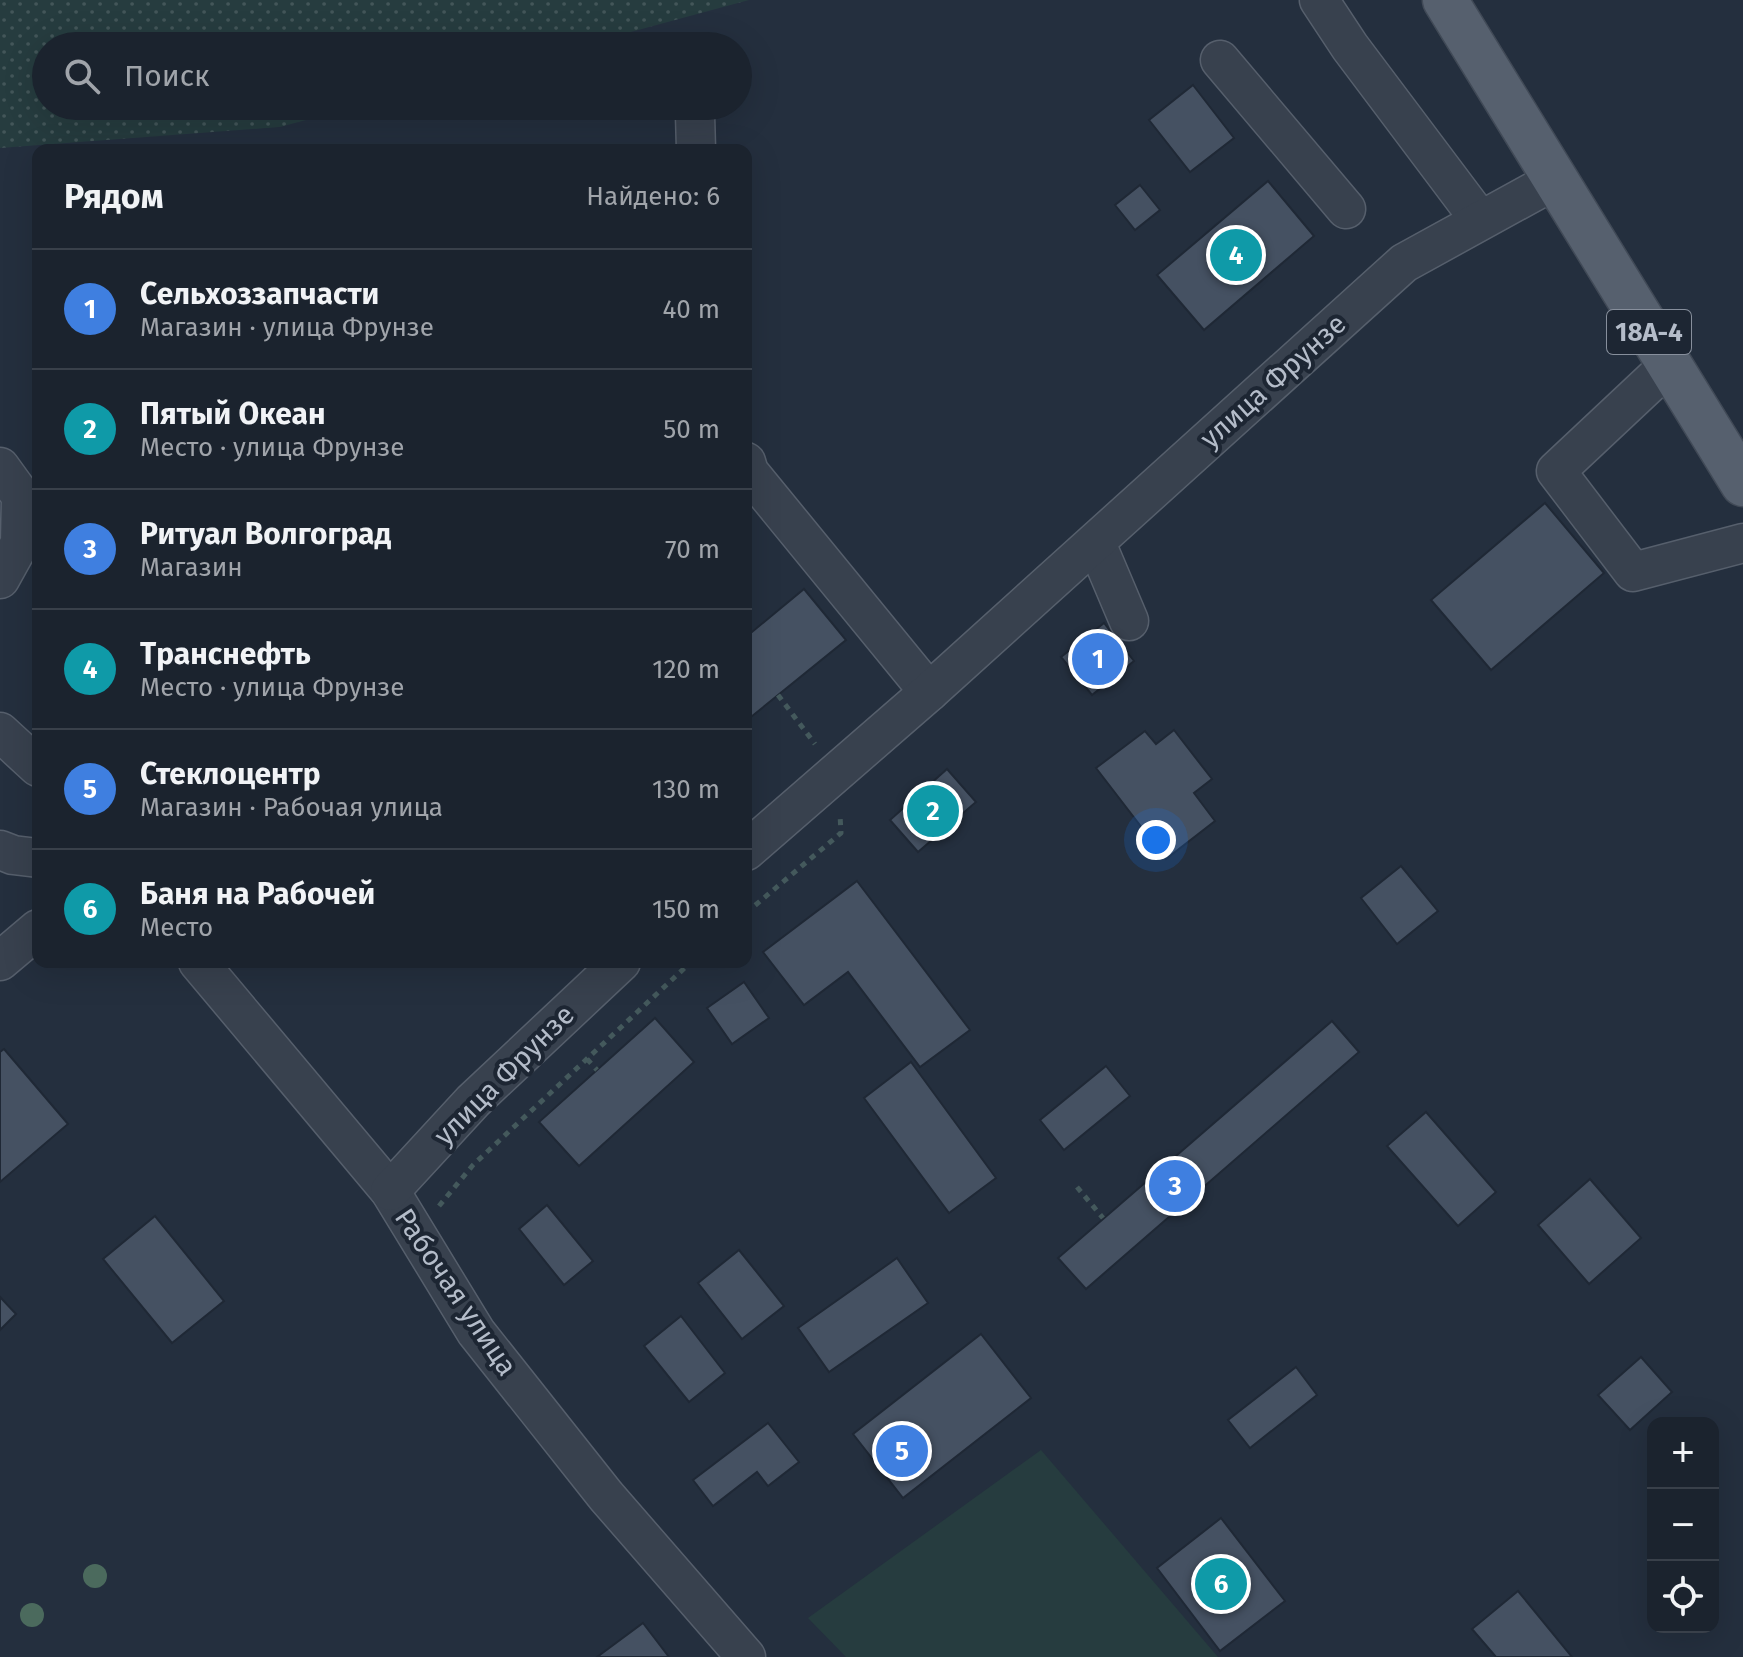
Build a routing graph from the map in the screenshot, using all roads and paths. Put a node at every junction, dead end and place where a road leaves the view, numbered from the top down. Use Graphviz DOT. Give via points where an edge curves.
graph roads {
  1 [pos="1319,0"];
  2 [pos="1445,0"];
  3 [pos="1220,60"];
  4 [pos="1555,180"];
  5 [pos="1346,209"];
  6 [pos="1480,220"];
  7 [pos="1669,365"];
  8 [pos="0,467"];
  9 [pos="752,475"];
  10 [pos="1743,484"];
  11 [pos="1096,543"];
  12 [pos="1743,543"];
  13 [pos="0,579"];
  14 [pos="1129,621"];
  15 [pos="929,692"];
  16 [pos="778,695"];
  17 [pos="0,732"];
  18 [pos="32,761"];
  19 [pos="836,771"];
  20 [pos="752,846"];
  21 [pos="0,850"];
  22 [pos="32,857"];
  23 [pos="752,908"];
  24 [pos="32,934"];
  25 [pos="0,961"];
  26 [pos="203,968"];
  27 [pos="615,968"];
  28 [pos="685,968"];
  29 [pos="587,1059"];
  30 [pos="597,1070"];
  31 [pos="1077,1187"];
  32 [pos="390,1191"];
  33 [pos="443,1218"];
  34 [pos="1103,1218"];
  35 [pos="746,1657"];
  1 -- 6 [label="street"];
  2 -- 4 [label="main road, 18А-4"];
  3 -- 5 [label="street"];
  4 -- 6 [label="street, улица Фрунзе"];
  4 -- 7 [label="main road, 18А-4"];
  6 -- 11 [label="street, улица Фрунзе" via="1404,263"];
  7 -- 10 [label="main road, 18А-4"];
  7 -- 12 [label="street" via="1556,471 1633,572"];
  8 -- 13 [label="street" via="21,496 20,543"];
  9 -- 15 [label="street"];
  11 -- 14 [label="street"];
  11 -- 15 [label="street, улица Фрунзе"];
  15 -- 19 [label="street, улица Фрунзе"];
  16 -- 19 [label="path"];
  17 -- 18 [label="street"];
  19 -- 20 [label="street, улица Фрунзе"];
  19 -- 23 [label="path" via="841,833"];
  21 -- 22 [label="street"];
  24 -- 25 [label="street"];
  26 -- 32 [label="street, Рабочая улица"];
  27 -- 32 [label="street, улица Фрунзе" via="473,1101"];
  28 -- 29 [label="path"];
  29 -- 30 [label="path"];
  29 -- 33 [label="path" via="473,1165 438,1207"];
  31 -- 34 [label="path"];
  32 -- 35 [label="street, Рабочая улица" via="476,1332 606,1496"];
}
